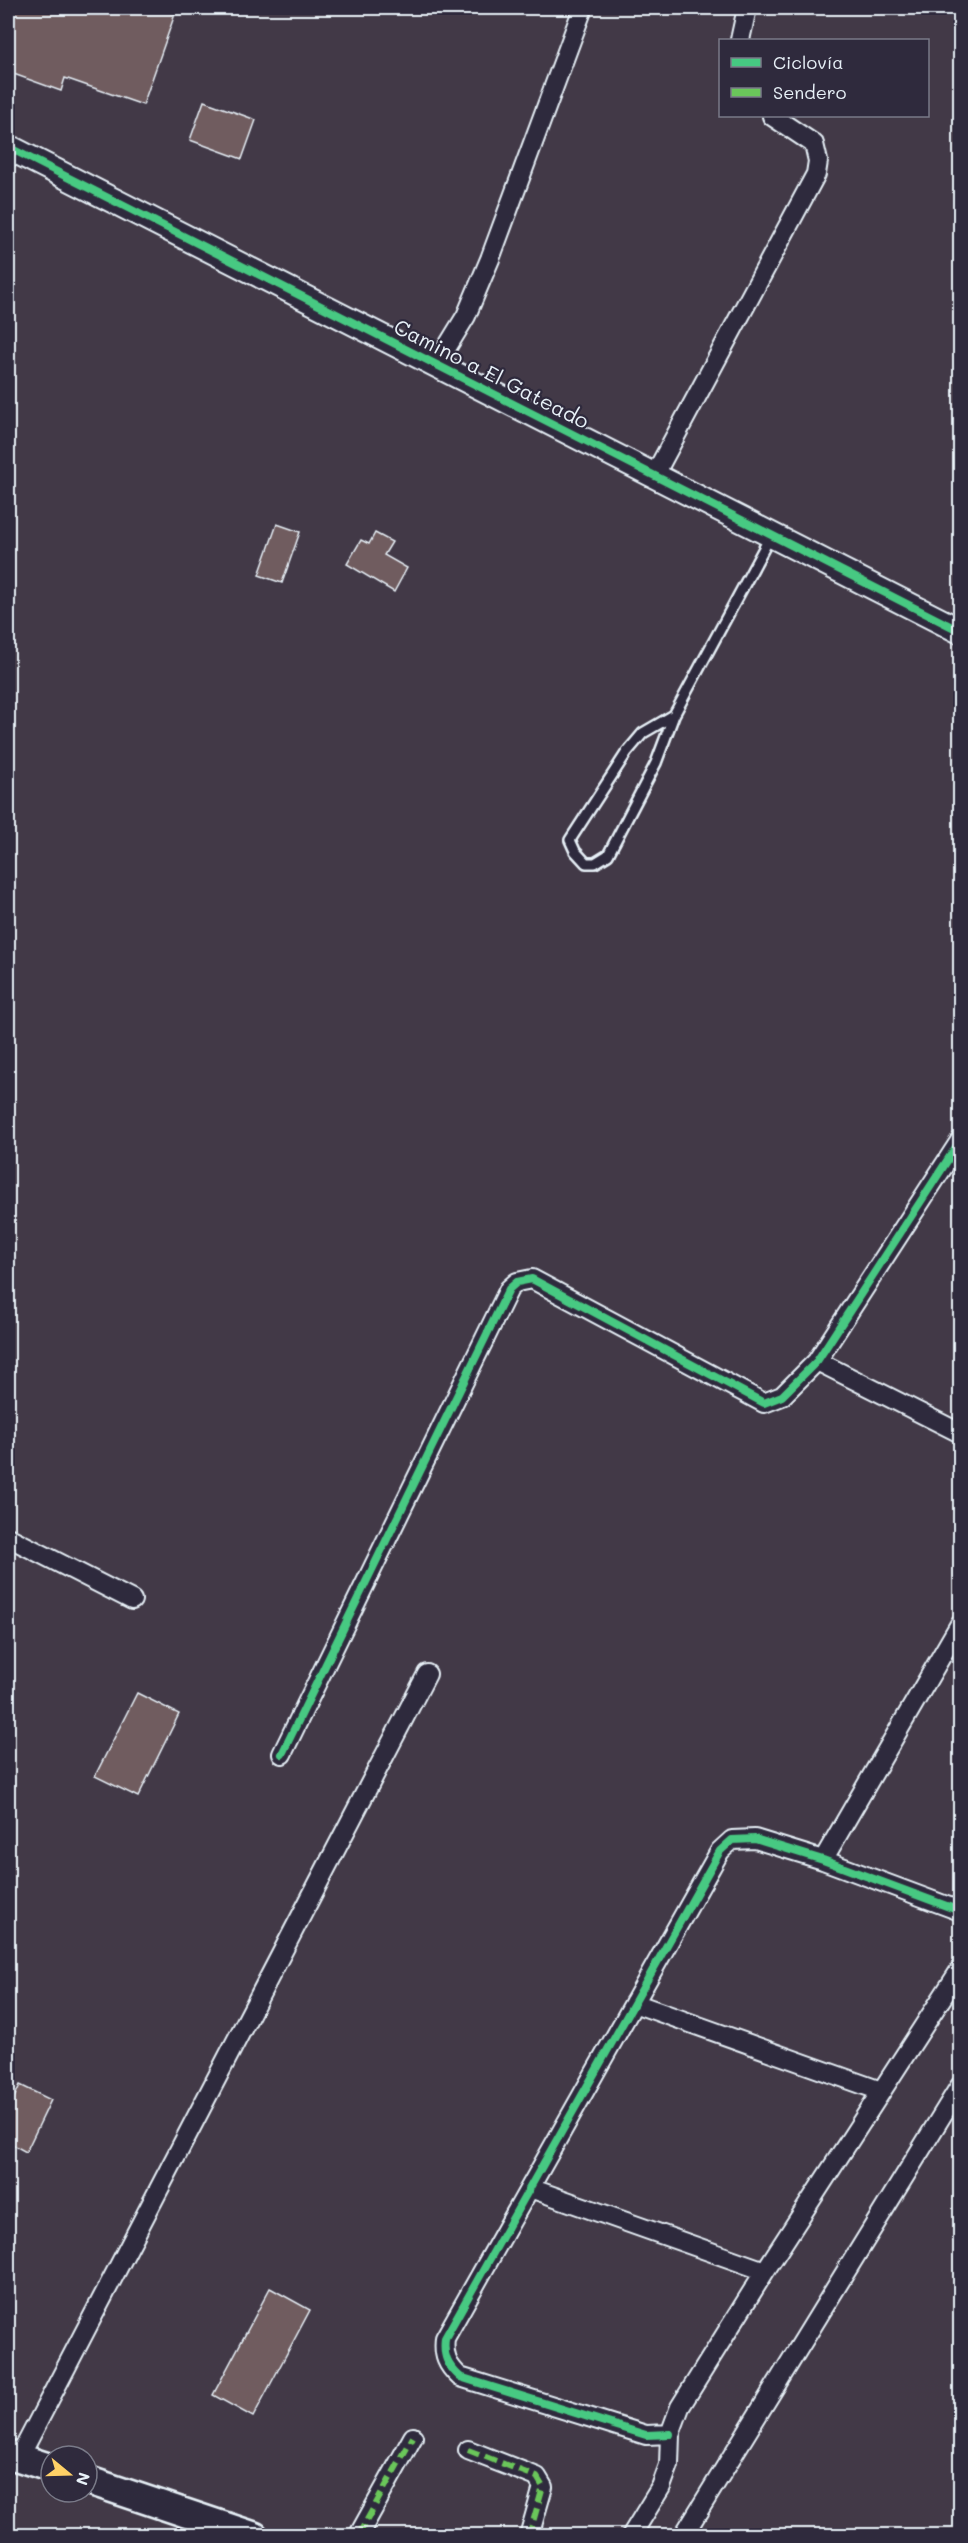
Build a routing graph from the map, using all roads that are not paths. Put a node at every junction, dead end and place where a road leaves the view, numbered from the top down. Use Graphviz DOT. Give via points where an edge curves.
graph roads {
  1 [pos="583,8"];
  2 [pos="747,8"];
  3 [pos="740,39"];
  4 [pos="774,117"];
  5 [pos="8,147"];
  6 [pos="436,365"];
  7 [pos="654,476"];
  8 [pos="771,535"];
  9 [pos="960,631"];
  10 [pos="674,715"];
  11 [pos="960,1141"];
  12 [pos="817,1361"];
  13 [pos="960,1433"];
  14 [pos="8,1537"];
  15 [pos="132,1600"];
  16 [pos="960,1624"];
  17 [pos="427,1674"];
  18 [pos="282,1754"];
  19 [pos="824,1860"];
  20 [pos="960,1911"];
  21 [pos="960,1971"];
  22 [pos="634,2003"];
  23 [pos="960,2086"];
  24 [pos="881,2091"];
  25 [pos="530,2188"];
  26 [pos="765,2271"];
  27 [pos="670,2434"];
  28 [pos="413,2437"];
  29 [pos="468,2450"];
  30 [pos="13,2456"];
  31 [pos="39,2464"];
  32 [pos="99,2484"];
  33 [pos="254,2535"];
  34 [pos="358,2535"];
  35 [pos="529,2535"];
  36 [pos="631,2535"];
  37 [pos="683,2535"];
  1 -- 6 [label="street" via="490,259 466,316"];
  2 -- 3 [label="street"];
  4 -- 7 [label="street" via="814,144 816,174"];
  5 -- 6 [label="street, Camino a El Gateado"];
  6 -- 7 [label="street, Camino a El Gateado"];
  7 -- 8 [label="street, Camino a El Gateado"];
  8 -- 9 [label="street, Camino a El Gateado"];
  8 -- 10 [label="lane"];
  10 -- 10 [label="lane" via="643,733 627,752 570,840 586,863 595,863 608,855 656,763"];
  11 -- 12 [label="street"];
  12 -- 13 [label="street"];
  12 -- 18 [label="street" via="782,1396 764,1403 532,1279 517,1282 509,1289"];
  14 -- 15 [label="street"];
  16 -- 19 [label="street"];
  17 -- 30 [label="street"];
  19 -- 20 [label="street"];
  19 -- 22 [label="street" via="755,1839 732,1840 720,1851"];
  21 -- 24 [label="street"];
  22 -- 24 [label="street"];
  22 -- 25 [label="street"];
  23 -- 37 [label="street"];
  24 -- 26 [label="street"];
  25 -- 26 [label="street"];
  25 -- 27 [label="street" via="445,2338 449,2367 460,2377 646,2435"];
  26 -- 27 [label="street" via="680,2407"];
  27 -- 36 [label="street" via="669,2465 661,2487"];
  28 -- 34 [label="street"];
  29 -- 35 [label="street" via="537,2477 543,2487"];
  30 -- 31 [label="main road"];
  32 -- 33 [label="main road"];
}
